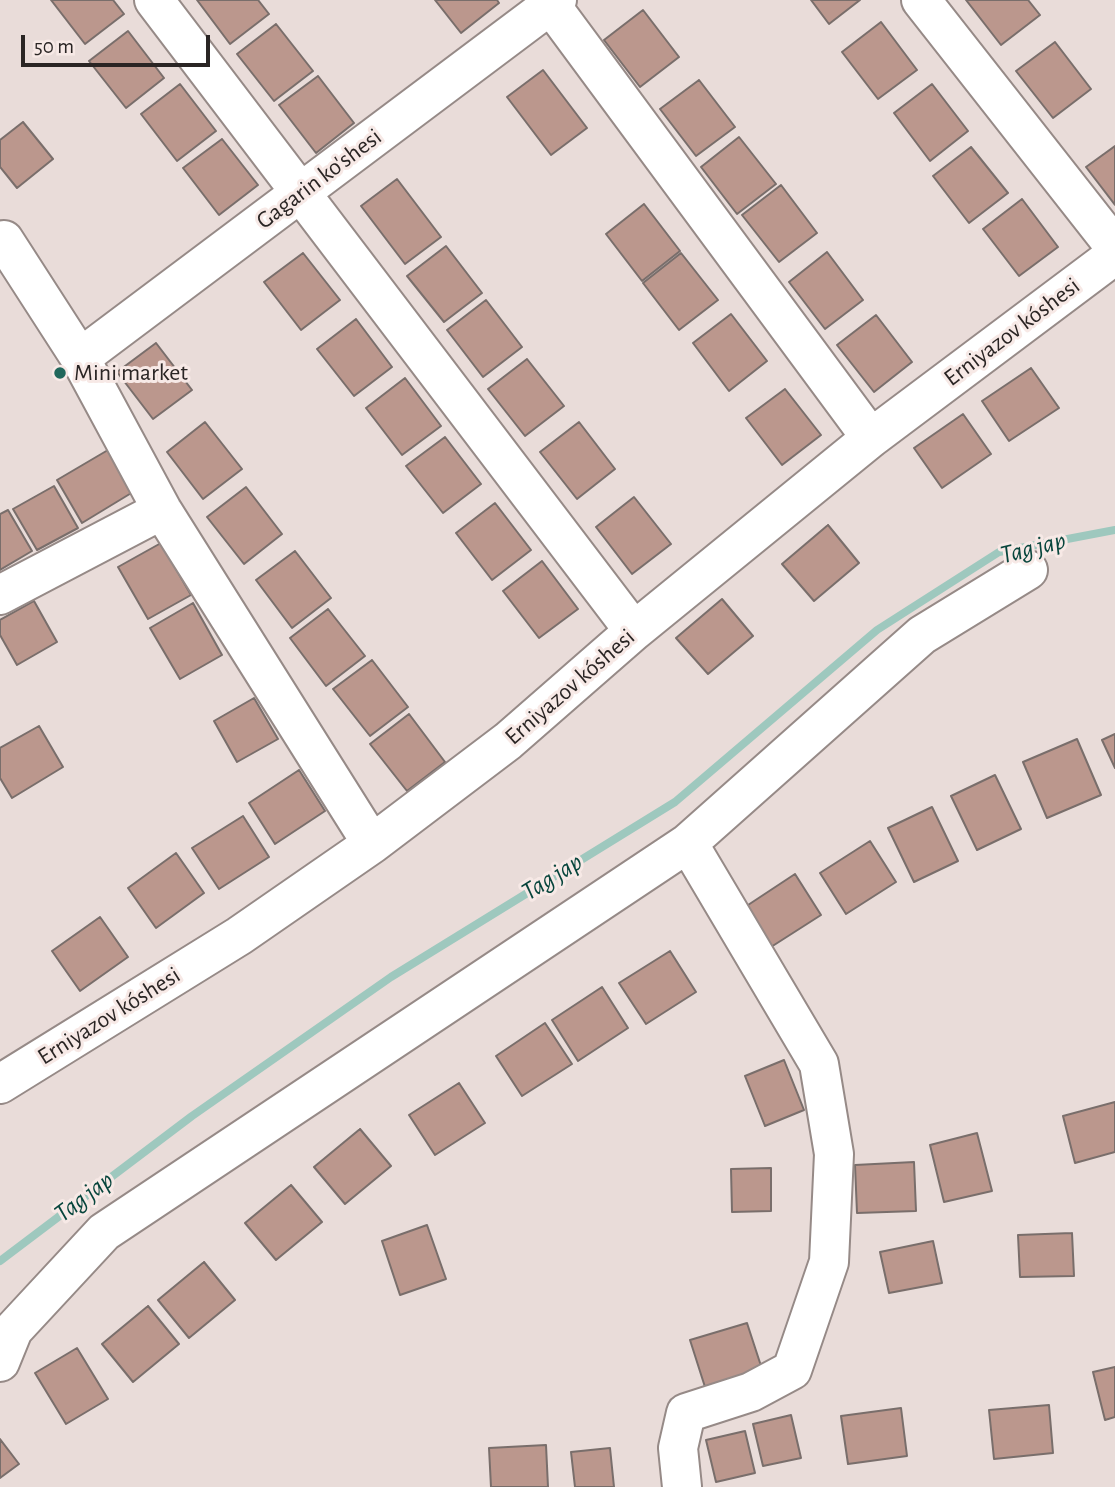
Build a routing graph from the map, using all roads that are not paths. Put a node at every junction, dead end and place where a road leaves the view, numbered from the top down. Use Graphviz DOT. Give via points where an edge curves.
graph roads {
  1 [pos="154,0"];
  2 [pos="921,0"];
  3 [pos="551,2"];
  4 [pos="300,194"];
  5 [pos="0,242"];
  6 [pos="1115,247"];
  7 [pos="1115,255"];
  8 [pos="80,358"];
  9 [pos="871,438"];
  10 [pos="162,510"];
  11 [pos="1028,570"];
  12 [pos="0,595"];
  13 [pos="634,631"];
  14 [pos="688,843"];
  15 [pos="372,844"];
  16 [pos="0,1084"];
  17 [pos="0,1362"];
  18 [pos="682,1487"];
  1 -- 4 [label="street"];
  2 -- 6 [label="street"];
  3 -- 4 [label="street, Gagarin ko'shesi"];
  3 -- 9 [label="street"];
  4 -- 8 [label="street, Gagarin ko'shesi"];
  4 -- 13 [label="street"];
  5 -- 8 [label="street" via="4,240"];
  7 -- 9 [label="street, Erniyazov kóshesi"];
  8 -- 10 [label="street"];
  9 -- 13 [label="street, Erniyazov kóshesi"];
  10 -- 12 [label="street"];
  10 -- 15 [label="street"];
  11 -- 14 [label="street" via="922,635"];
  13 -- 15 [label="street, Erniyazov kóshesi" via="508,741"];
  14 -- 17 [label="street" via="104,1232 13,1330"];
  14 -- 18 [label="street" via="819,1064 834,1154 829,1262 792,1370 751,1392 686,1413 678,1448"];
  15 -- 16 [label="street, Erniyazov kóshesi" via="239,936"];
}
